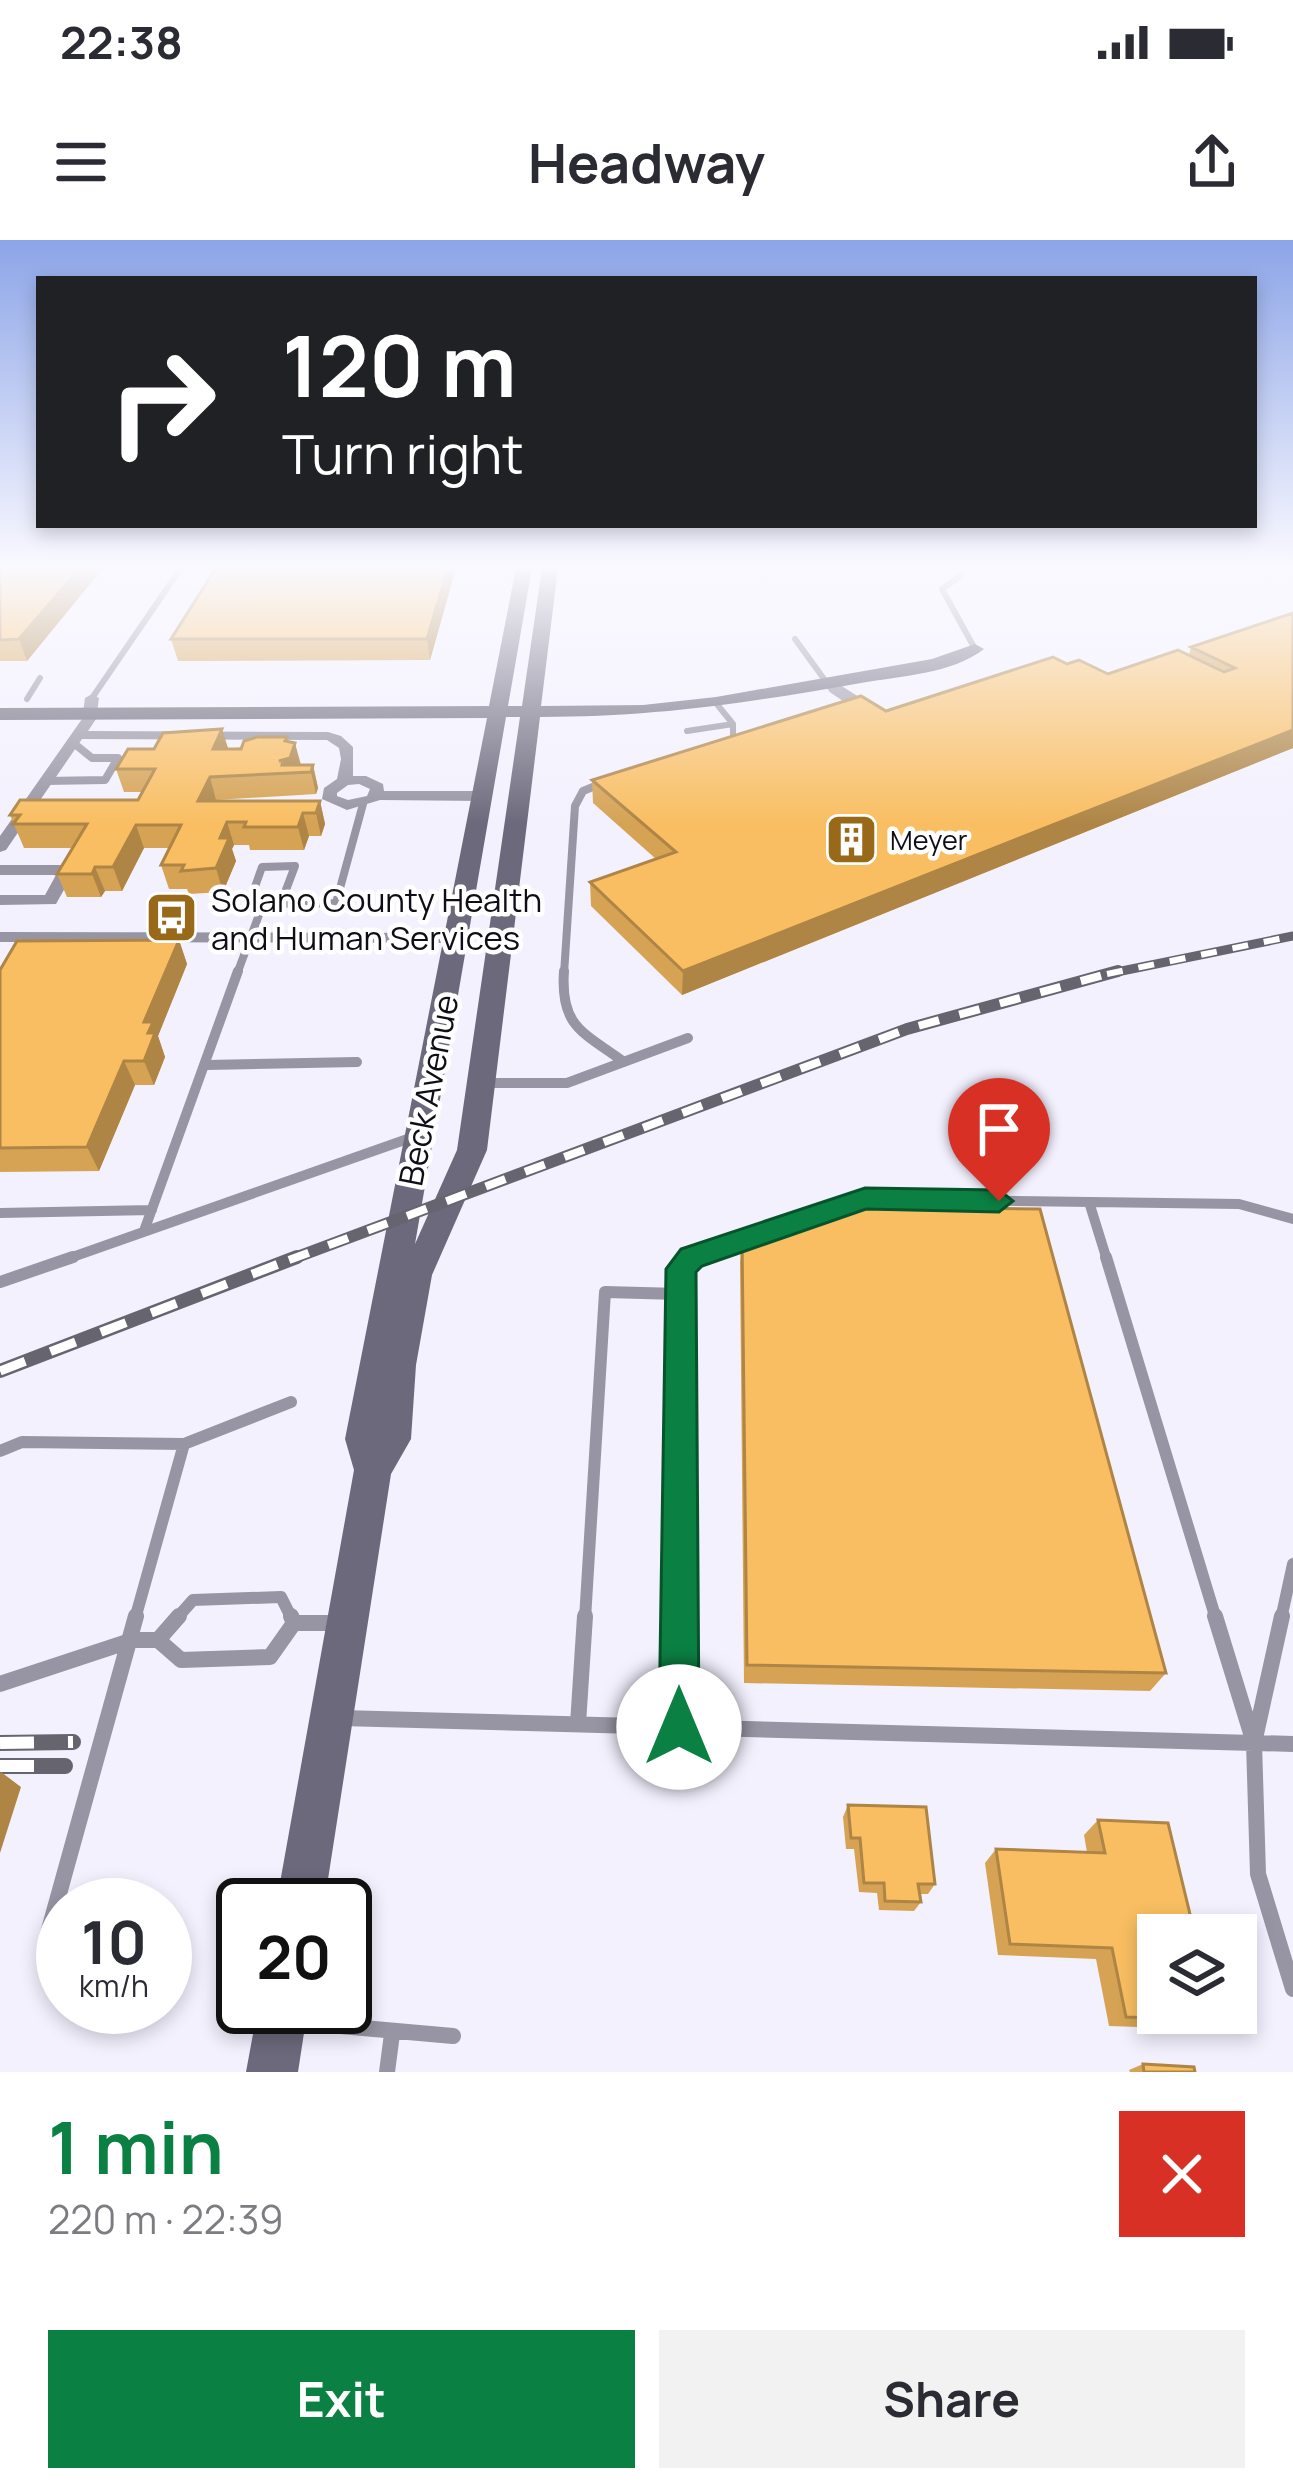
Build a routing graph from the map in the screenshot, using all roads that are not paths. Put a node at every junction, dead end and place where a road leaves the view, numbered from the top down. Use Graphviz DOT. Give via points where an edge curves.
graph roads {
  1 [pos="125,653"];
  2 [pos="509,653"];
  3 [pos="539,653"];
  4 [pos="807,653"];
  5 [pos="963,653"];
  6 [pos="40,678"];
  7 [pos="830,682"];
  8 [pos="27,699"];
  9 [pos="0,700"];
  10 [pos="91,705"];
  11 [pos="500,705"];
  12 [pos="532,706"];
  13 [pos="720,707"];
  14 [pos="131,713"];
  15 [pos="0,714"];
  16 [pos="733,724"];
  17 [pos="76,739"];
  18 [pos="718,749"];
  19 [pos="622,776"];
  20 [pos="45,781"];
  21 [pos="344,781"];
  22 [pos="484,796"];
  23 [pos="370,800"];
  24 [pos="0,847"];
  25 [pos="0,870"];
  26 [pos="0,900"];
  27 [pos="281,903"];
  28 [pos="263,904"];
  29 [pos="0,937"];
  30 [pos="254,938"];
  31 [pos="459,938"];
  32 [pos="688,1038"];
  33 [pos="357,1062"];
  34 [pos="624,1062"];
  35 [pos="207,1064"];
  36 [pos="481,1083"];
  37 [pos="419,1134"];
  38 [pos="1089,1202"];
  39 [pos="152,1210"];
  40 [pos="0,1213"];
  41 [pos="820,1214"];
  42 [pos="1293,1219"];
  43 [pos="776,1228"];
  44 [pos="144,1232"];
  45 [pos="4,1279"];
  46 [pos="679,1294"];
  47 [pos="291,1402"];
  48 [pos="184,1444"];
  49 [pos="0,1451"];
  50 [pos="373,1470"];
  51 [pos="1293,1564"];
  52 [pos="348,1622"];
  53 [pos="294,1623"];
  54 [pos="133,1640"];
  55 [pos="158,1640"];
  56 [pos="0,1684"];
  57 [pos="332,1718"];
  58 [pos="578,1724"];
  59 [pos="679,1727"];
  60 [pos="1254,1743"];
  61 [pos="1293,1744"];
  62 [pos="64,1878"];
  63 [pos="305,1878"];
  64 [pos="1293,1989"];
  65 [pos="372,2030"];
  66 [pos="279,2034"];
  67 [pos="392,2034"];
  68 [pos="453,2036"];
  69 [pos="272,2072"];
  70 [pos="387,2072"];
  1 -- 10 [label="lane"];
  2 -- 11 [label="street, Beck Avenue"];
  3 -- 12 [label="street, Beck Avenue"];
  4 -- 7 [label="lane"];
  5 -- 7 [label="street"];
  6 -- 8 [label="lane"];
  7 -- 12 [label="street"];
  7 -- 13 [label="street"];
  8 -- 9 [label="street"];
  8 -- 10 [label="street"];
  10 -- 11 [label="street"];
  10 -- 14 [label="street"];
  10 -- 15 [label="street"];
  10 -- 17 [label="street"];
  11 -- 12 [label="street"];
  11 -- 14 [label="street"];
  11 -- 22 [label="street, Beck Avenue"];
  12 -- 13 [label="street"];
  12 -- 36 [label="street, Beck Avenue"];
  13 -- 16 [label="lane"];
  13 -- 16 [label="lane" via="687,731"];
  14 -- 17 [label="street"];
  16 -- 18 [label="lane" via="733,738"];
  17 -- 20 [label="street"];
  17 -- 20 [label="lane" via="92,758 118,758 105,780"];
  17 -- 21 [label="street" via="328,736 350,751"];
  19 -- 34 [label="lane" via="583,791 575,806 562,1003 571,1023"];
  20 -- 24 [label="street"];
  21 -- 23 [label="street" via="374,783"];
  21 -- 23 [label="street" via="330,799"];
  22 -- 23 [label="street"];
  22 -- 31 [label="street, Beck Avenue"];
  23 -- 27 [label="lane" via="336,903"];
  25 -- 26 [label="street" via="68,870 50,900"];
  27 -- 28 [label="lane"];
  27 -- 28 [label="lane" via="296,866 262,867 251,898"];
  28 -- 30 [label="lane"];
  29 -- 30 [label="street"];
  30 -- 31 [label="street"];
  30 -- 35 [label="lane"];
  31 -- 37 [label="street, Beck Avenue"];
  32 -- 34 [label="lane"];
  33 -- 35 [label="lane"];
  34 -- 36 [label="lane" via="567,1083"];
  35 -- 39 [label="lane"];
  36 -- 50 [label="street, Beck Avenue" via="467,1167 409,1300 393,1439"];
  37 -- 44 [label="lane"];
  37 -- 50 [label="street, Beck Avenue" via="363,1439"];
  38 -- 41 [label="lane" via="865,1199"];
  38 -- 42 [label="lane" via="1239,1204"];
  38 -- 60 [label="lane"];
  39 -- 40 [label="lane"];
  39 -- 44 [label="lane"];
  43 -- 46 [label="lane" via="691,1258 681,1269"];
  44 -- 45 [label="lane"];
  46 -- 58 [label="lane" via="605,1292"];
  46 -- 59 [label="lane"];
  47 -- 48 [label="lane"];
  48 -- 49 [label="lane" via="22,1442"];
  48 -- 54 [label="lane"];
  50 -- 52 [label="street, Beck Avenue"];
  51 -- 60 [label="lane"];
  52 -- 53 [label="lane"];
  52 -- 57 [label="street, Beck Avenue"];
  53 -- 55 [label="lane" via="270,1657 182,1660"];
  53 -- 55 [label="lane" via="281,1597 193,1600"];
  54 -- 55 [label="lane"];
  54 -- 56 [label="lane"];
  54 -- 62 [label="lane"];
  57 -- 58 [label="lane"];
  57 -- 63 [label="street, Beck Avenue"];
  58 -- 59 [label="lane"];
  59 -- 60 [label="lane"];
  60 -- 61 [label="lane"];
  60 -- 64 [label="lane" via="1258,1874"];
  65 -- 67 [label="lane"];
  66 -- 69 [label="street"];
  67 -- 68 [label="lane"];
  67 -- 70 [label="lane"];
}
